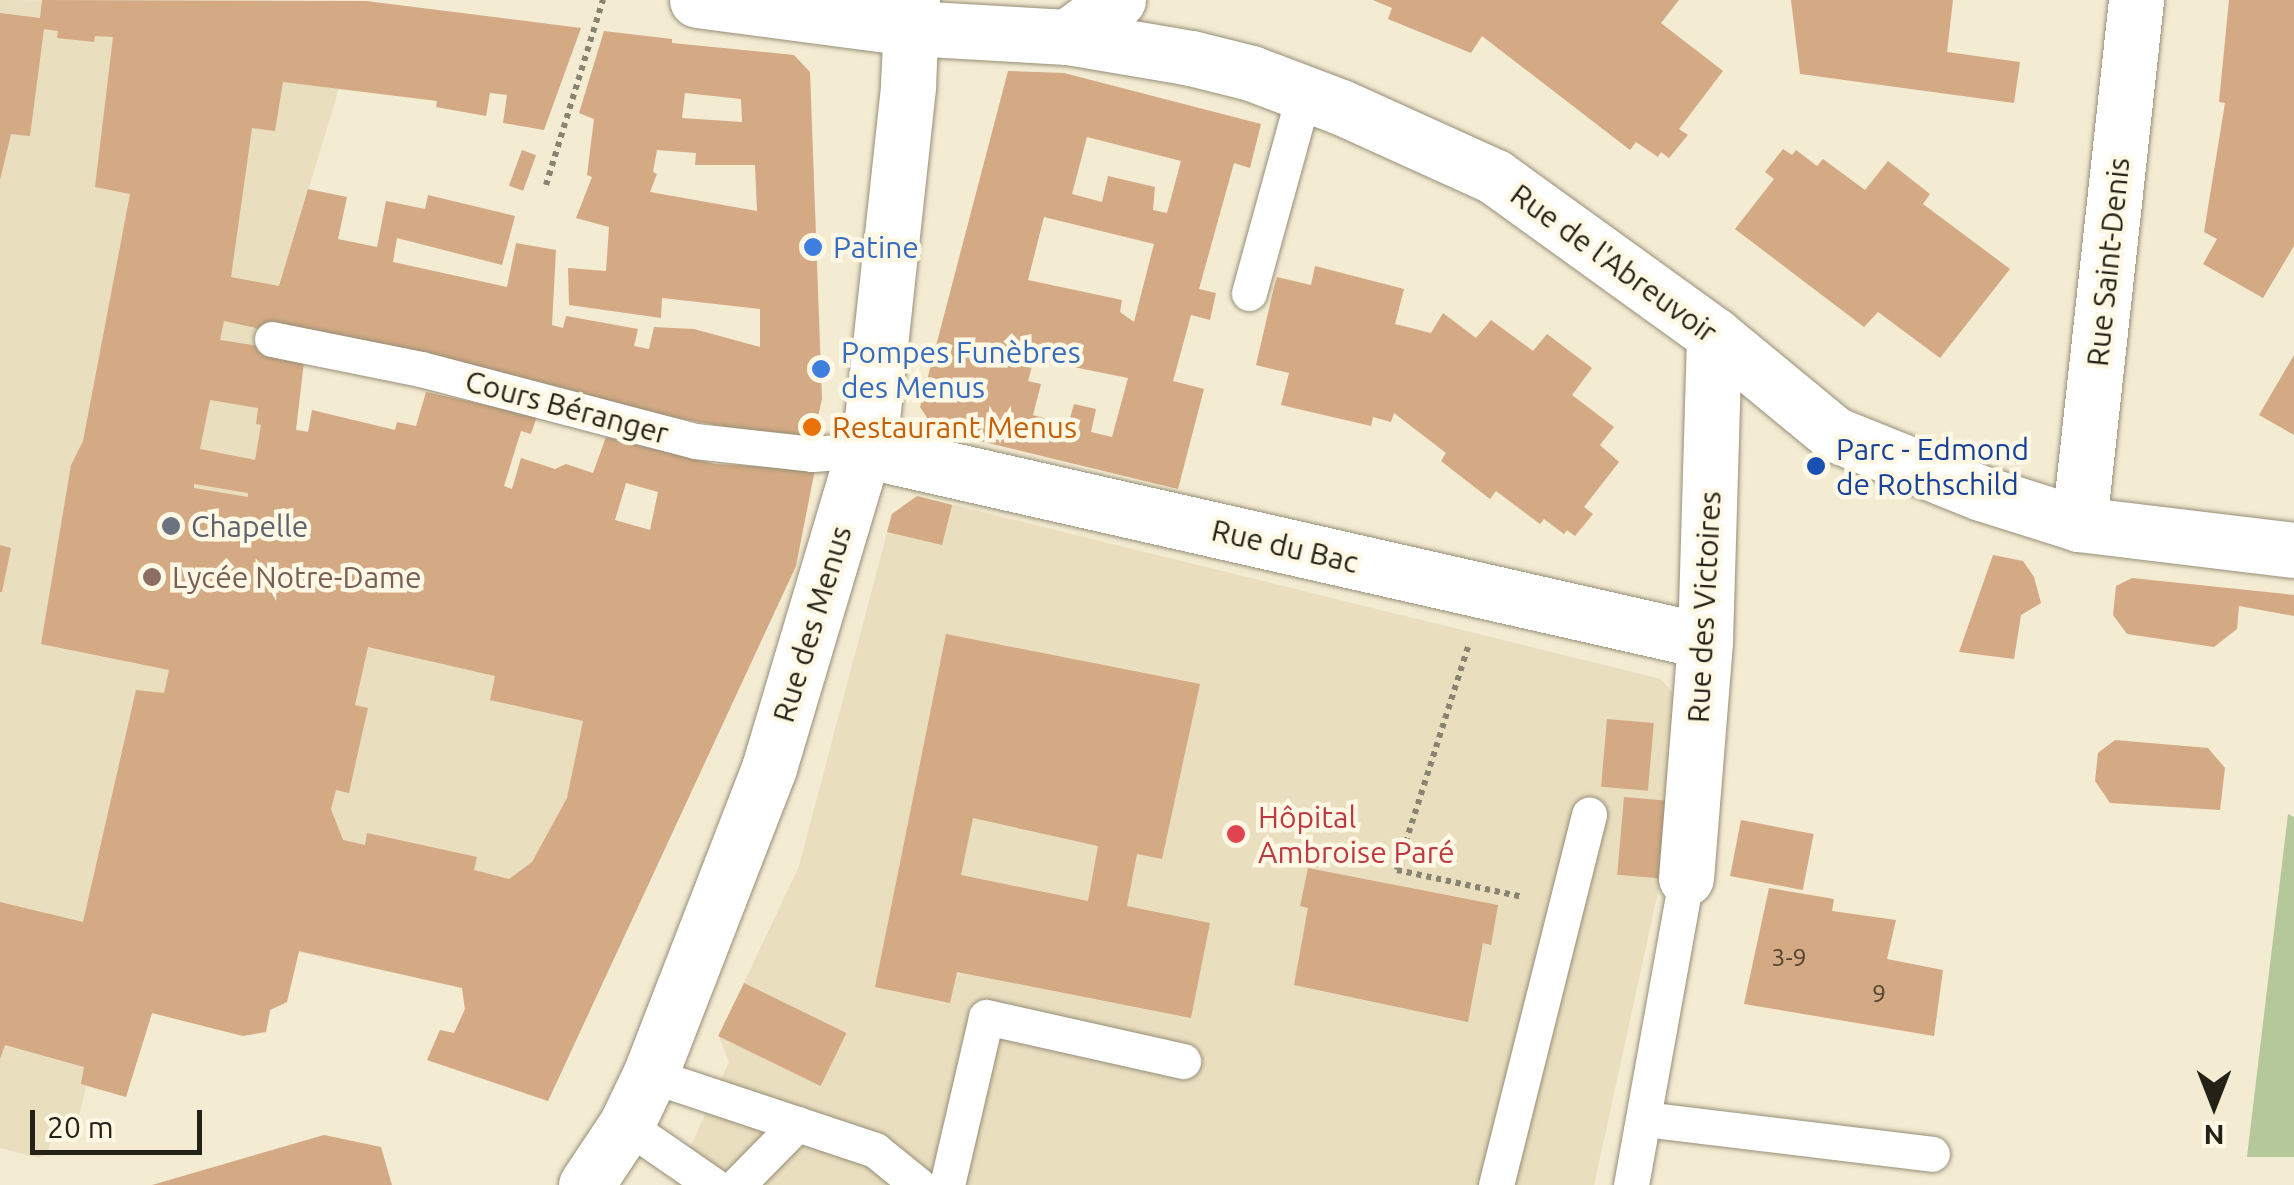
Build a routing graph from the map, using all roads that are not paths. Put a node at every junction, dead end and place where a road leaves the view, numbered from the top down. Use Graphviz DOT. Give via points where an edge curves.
graph roads {
  1 [pos="697,0"];
  2 [pos="1118,0"];
  3 [pos="2136,0"];
  4 [pos="912,14"];
  5 [pos="1067,38"];
  6 [pos="1304,94"];
  7 [pos="1249,292"];
  8 [pos="1714,335"];
  9 [pos="272,339"];
  10 [pos="864,450"];
  11 [pos="2079,524"];
  12 [pos="2294,550"];
  13 [pos="1706,641"];
  14 [pos="1589,814"];
  15 [pos="1686,878"];
  16 [pos="1182,1060"];
  17 [pos="650,1075"];
  18 [pos="1644,1120"];
  19 [pos="798,1124"];
  20 [pos="626,1125"];
  21 [pos="1932,1154"];
  22 [pos="586,1185"];
  23 [pos="712,1185"];
  24 [pos="736,1185"];
  25 [pos="918,1185"];
  26 [pos="947,1185"];
  27 [pos="1496,1185"];
  28 [pos="1631,1185"];
  1 -- 4 [label="street, Rue de l'Abreuvoir"];
  2 -- 5 [label="street"];
  3 -- 11 [label="street, Rue Saint-Denis"];
  4 -- 5 [label="street, Rue de l'Abreuvoir"];
  4 -- 10 [label="street, Rue des Menus"];
  5 -- 6 [label="street, Rue de l'Abreuvoir" via="1191,58"];
  6 -- 7 [label="lane"];
  6 -- 8 [label="street, Rue de l'Abreuvoir" via="1495,176"];
  8 -- 11 [label="street, Rue de l'Abreuvoir" via="1834,434 1981,494"];
  8 -- 13 [label="street, Rue des Victoires"];
  9 -- 10 [label="lane, Cours Béranger" via="421,369 695,441 812,454"];
  10 -- 13 [label="street, Rue du Bac"];
  10 -- 17 [label="street, Rue des Menus" via="769,768"];
  11 -- 12 [label="street, Rue de l'Abreuvoir"];
  13 -- 15 [label="street, Rue des Victoires"];
  14 -- 27 [label="lane"];
  15 -- 18 [label="lane"];
  16 -- 26 [label="lane" via="986,1017"];
  17 -- 19 [label="lane"];
  17 -- 20 [label="street, Rue des Menus"];
  18 -- 21 [label="lane"];
  18 -- 28 [label="lane"];
  19 -- 24 [label="lane"];
  19 -- 25 [label="lane" via="875,1150"];
  20 -- 22 [label="street, Rue des Menus"];
  20 -- 23 [label="lane"];
}
